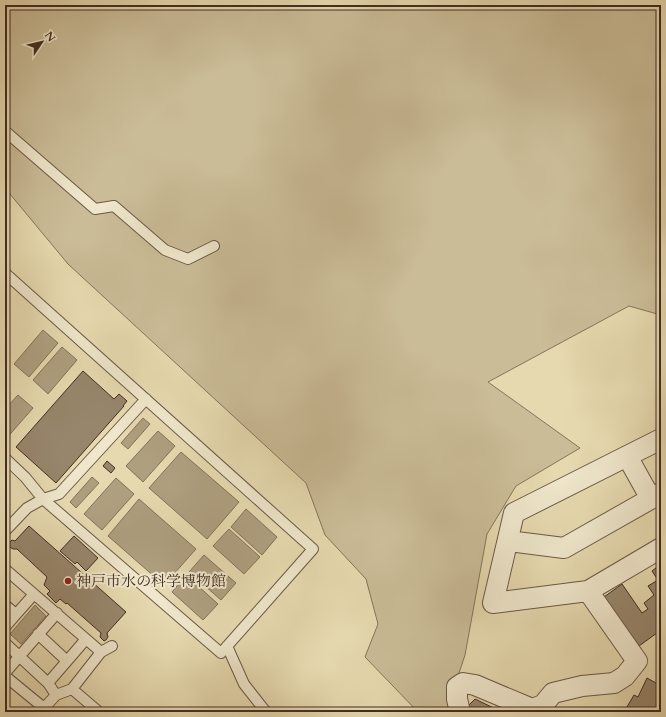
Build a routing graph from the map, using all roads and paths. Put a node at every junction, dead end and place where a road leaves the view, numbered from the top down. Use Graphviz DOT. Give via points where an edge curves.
graph roads {
  1 [pos="5,131"];
  2 [pos="214,246"];
  3 [pos="5,273"];
  4 [pos="146,399"];
  5 [pos="661,439"];
  6 [pos="627,456"];
  7 [pos="5,458"];
  8 [pos="656,496"];
  9 [pos="43,499"];
  10 [pos="5,531"];
  11 [pos="508,541"];
  12 [pos="661,548"];
  13 [pos="6,572"];
  14 [pos="588,591"];
  15 [pos="34,594"];
  16 [pos="5,605"];
  17 [pos="16,614"];
  18 [pos="57,614"];
  19 [pos="5,627"];
  20 [pos="38,634"];
  21 [pos="86,639"];
  22 [pos="5,643"];
  23 [pos="112,646"];
  24 [pos="227,646"];
  25 [pos="101,652"];
  26 [pos="20,656"];
  27 [pos="67,661"];
  28 [pos="5,673"];
  29 [pos="5,676"];
  30 [pos="48,682"];
  31 [pos="72,689"];
  32 [pos="56,695"];
  33 [pos="99,712"];
  34 [pos="266,712"];
  35 [pos="460,712"];
  1 -- 2 [label="lane" via="95,209 114,206 165,250 188,259"];
  3 -- 4 [label="lane"];
  4 -- 9 [label="lane" via="59,494"];
  4 -- 24 [label="lane" via="313,549"];
  5 -- 6 [label="street"];
  6 -- 8 [label="street"];
  6 -- 11 [label="street" via="514,513"];
  7 -- 9 [label="lane"];
  8 -- 11 [label="street" via="564,548"];
  9 -- 10 [label="lane" via="27,508"];
  9 -- 24 [label="lane" via="221,653"];
  11 -- 14 [label="street" via="494,603"];
  12 -- 14 [label="street"];
  13 -- 15 [label="lane"];
  14 -- 35 [label="street" via="636,661 625,676 614,683 582,686 553,693 543,705 532,709 475,685 463,683 457,687"];
  15 -- 17 [label="lane"];
  15 -- 18 [label="lane"];
  16 -- 17 [label="lane"];
  17 -- 19 [label="lane"];
  18 -- 20 [label="lane"];
  18 -- 21 [label="lane"];
  20 -- 26 [label="lane"];
  20 -- 27 [label="lane"];
  21 -- 25 [label="lane"];
  21 -- 27 [label="lane"];
  22 -- 26 [label="lane"];
  23 -- 25 [label="lane"];
  24 -- 34 [label="lane" via="244,684"];
  25 -- 31 [label="lane"];
  26 -- 28 [label="lane"];
  26 -- 30 [label="lane"];
  27 -- 30 [label="lane"];
  29 -- 32 [label="lane" via="44,708"];
  30 -- 32 [label="lane"];
  31 -- 32 [label="lane"];
  31 -- 33 [label="lane"];
}
